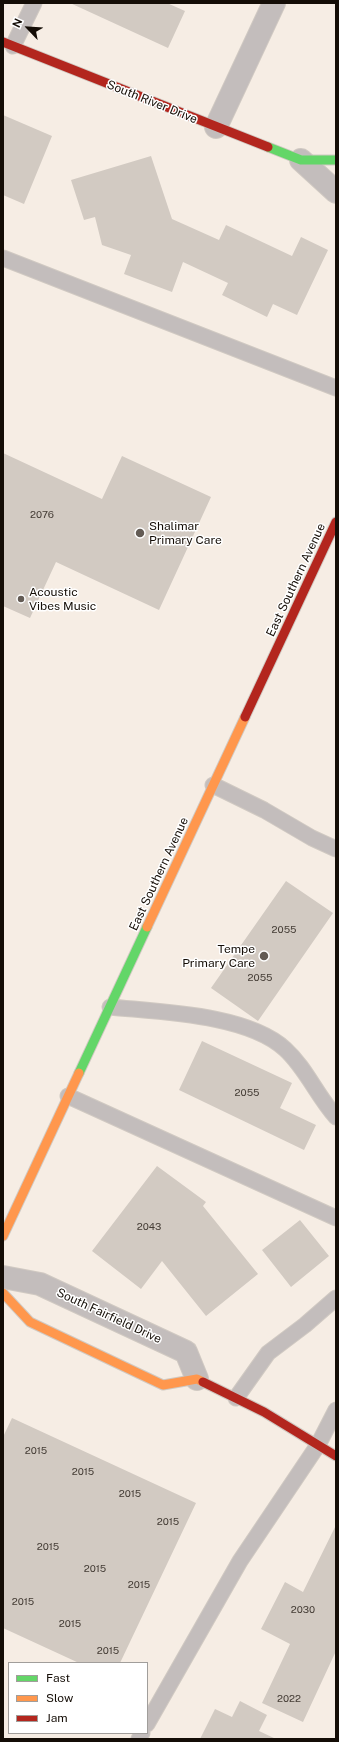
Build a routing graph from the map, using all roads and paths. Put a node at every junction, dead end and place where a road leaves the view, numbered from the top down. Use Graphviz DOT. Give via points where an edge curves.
graph roads {
  1 [pos="34,3"];
  2 [pos="274,3"];
  3 [pos="8,44"];
  4 [pos="216,127"];
  5 [pos="301,160"];
  6 [pos="336,160"];
  7 [pos="336,192"];
  8 [pos="3,258"];
  9 [pos="336,388"];
  10 [pos="336,522"];
  11 [pos="213,785"];
  12 [pos="336,849"];
  13 [pos="110,1007"];
  14 [pos="68,1096"];
  15 [pos="336,1117"];
  16 [pos="336,1218"];
  17 [pos="3,1236"];
  18 [pos="3,1277"];
  19 [pos="3,1293"];
  20 [pos="336,1298"];
  21 [pos="197,1379"];
  22 [pos="236,1398"];
  23 [pos="336,1410"];
  24 [pos="318,1445"];
  25 [pos="336,1456"];
  26 [pos="148,1722"];
  1 -- 3 [label="lane"];
  2 -- 4 [label="street"];
  3 -- 4 [label="main road, South River Drive"];
  4 -- 5 [label="main road, South River Drive"];
  5 -- 6 [label="main road, South River Drive"];
  5 -- 7 [label="street, South River Drive"];
  8 -- 9 [label="lane"];
  10 -- 11 [label="main road, East Southern Avenue"];
  11 -- 12 [label="lane"];
  11 -- 13 [label="main road, East Southern Avenue"];
  13 -- 14 [label="main road, East Southern Avenue"];
  13 -- 15 [label="lane" via="204,1017 235,1024 266,1037 284,1048 299,1064"];
  14 -- 16 [label="lane"];
  14 -- 17 [label="main road, East Southern Avenue"];
  18 -- 21 [label="street, South Fairfield Drive" via="40,1284 186,1352"];
  19 -- 21 [label="main road" via="30,1322 163,1385"];
  20 -- 22 [label="lane" via="268,1353"];
  21 -- 22 [label="main road"];
  22 -- 24 [label="main road"];
  23 -- 24 [label="lane"];
  24 -- 25 [label="main road"];
  24 -- 26 [label="lane" via="240,1561"];
}
